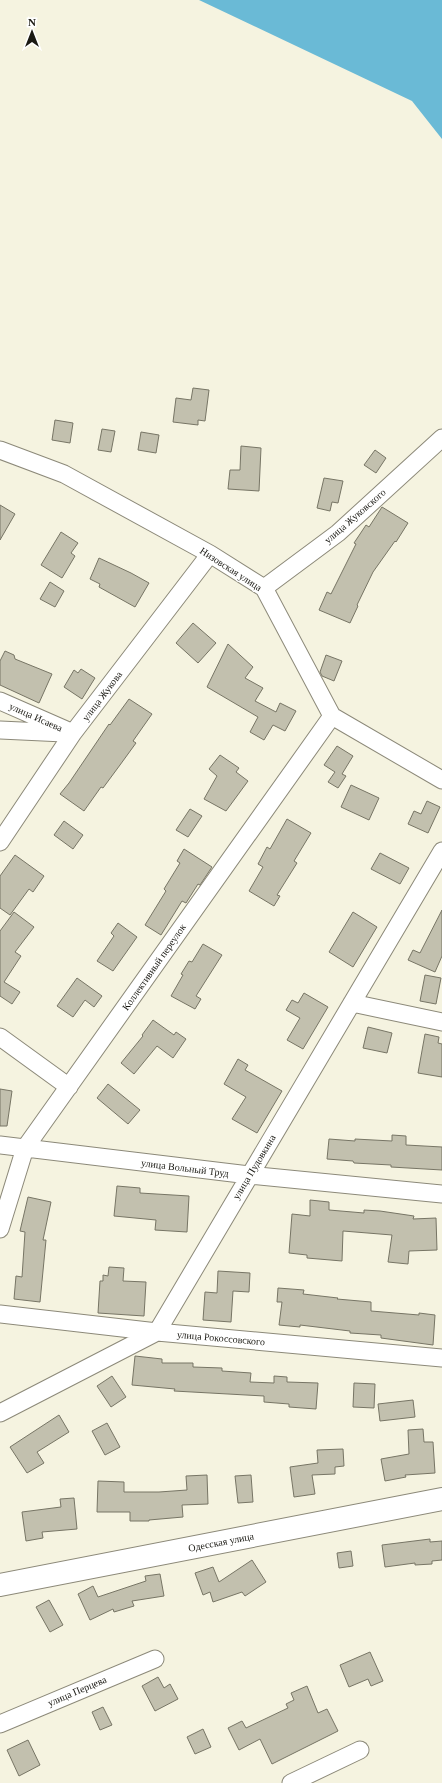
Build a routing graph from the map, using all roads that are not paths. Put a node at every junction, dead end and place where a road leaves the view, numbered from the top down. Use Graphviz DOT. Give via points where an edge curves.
graph roads {
  1 [pos="442,438"];
  2 [pos="0,450"];
  3 [pos="210,554"];
  4 [pos="264,588"];
  5 [pos="0,701"];
  6 [pos="332,716"];
  7 [pos="0,730"];
  8 [pos="73,733"];
  9 [pos="442,780"];
  10 [pos="0,842"];
  11 [pos="442,851"];
  12 [pos="352,1003"];
  13 [pos="442,1022"];
  14 [pos="0,1037"];
  15 [pos="69,1087"];
  16 [pos="0,1145"];
  17 [pos="25,1148"];
  18 [pos="249,1175"];
  19 [pos="442,1194"];
  20 [pos="0,1229"];
  21 [pos="0,1314"];
  22 [pos="157,1332"];
  23 [pos="442,1358"];
  24 [pos="0,1413"];
  25 [pos="442,1499"];
  26 [pos="0,1585"];
  27 [pos="155,1659"];
  28 [pos="0,1724"];
  29 [pos="360,1750"];
  30 [pos="291,1783"];
  1 -- 4 [label="street, улица Жуковского" via="338,533"];
  2 -- 3 [label="street, Низовская улица" via="64,474"];
  3 -- 4 [label="street, Низовская улица"];
  3 -- 8 [label="street, улица Жукова"];
  4 -- 6 [label="street, Низовская улица"];
  5 -- 8 [label="street, улица Исаева"];
  6 -- 9 [label="street"];
  6 -- 15 [label="street, Коллективный переулок"];
  7 -- 8 [label="street"];
  8 -- 10 [label="street, улица Жукова"];
  11 -- 12 [label="street, улица Пудовкина"];
  12 -- 13 [label="street"];
  12 -- 18 [label="street, улица Пудовкина"];
  14 -- 15 [label="street"];
  15 -- 17 [label="street, Коллективный переулок"];
  16 -- 17 [label="street, улица Вольный Труд"];
  17 -- 18 [label="street, улица Вольный Труд"];
  17 -- 20 [label="street, Коллективный переулок"];
  18 -- 19 [label="street, улица Вольный Труд"];
  18 -- 22 [label="street, улица Пудовкина"];
  21 -- 22 [label="street, улица Рокоссовского"];
  22 -- 23 [label="street, улица Рокоссовского"];
  22 -- 24 [label="street"];
  25 -- 26 [label="main road, Одесская улица"];
  27 -- 28 [label="street, улица Перцева"];
  29 -- 30 [label="street"];
}
